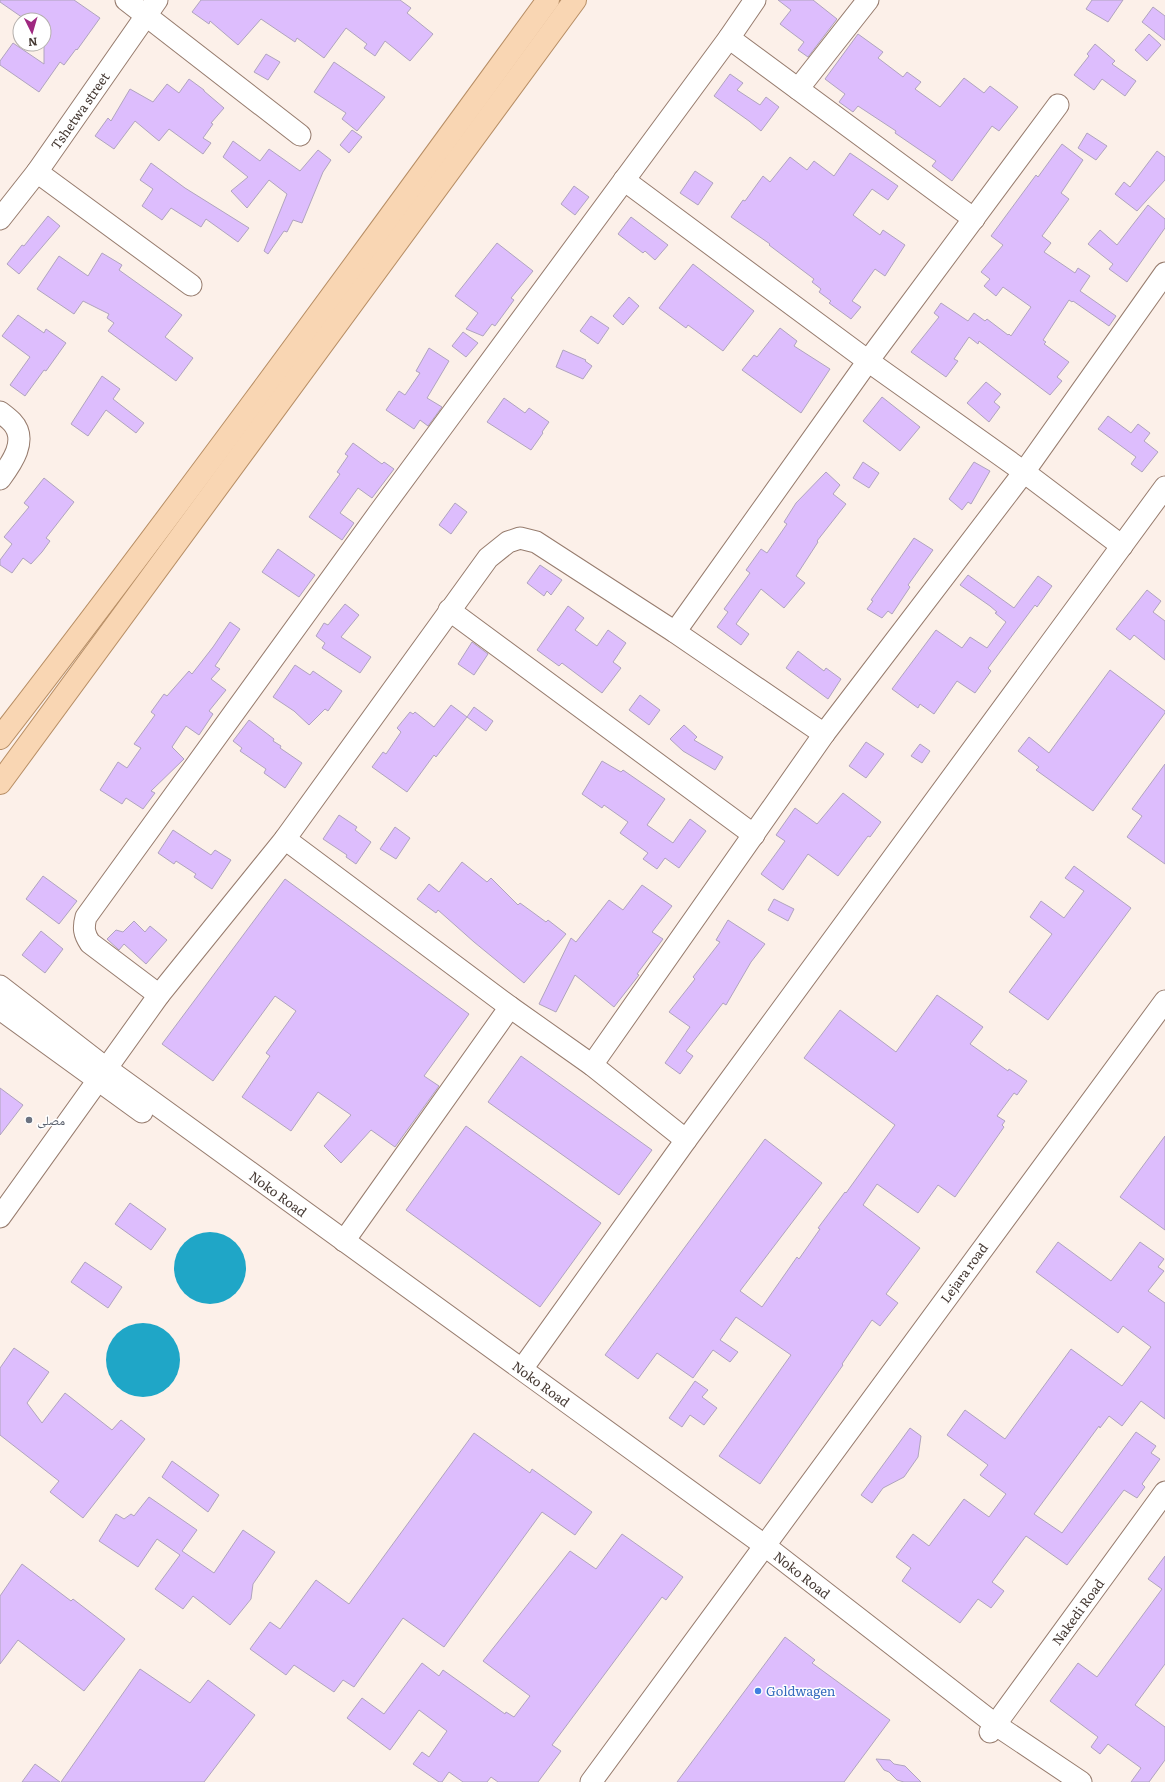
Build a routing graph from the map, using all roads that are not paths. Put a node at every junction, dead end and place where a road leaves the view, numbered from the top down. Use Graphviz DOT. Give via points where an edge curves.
graph roads {
  1 [pos="126,0"];
  2 [pos="548,0"];
  3 [pos="575,0"];
  4 [pos="755,0"];
  5 [pos="868,0"];
  6 [pos="152,7"];
  7 [pos="729,38"];
  8 [pos="798,89"];
  9 [pos="1058,105"];
  10 [pos="300,135"];
  11 [pos="37,172"];
  12 [pos="624,180"];
  13 [pos="0,219"];
  14 [pos="974,219"];
  15 [pos="1165,273"];
  16 [pos="191,285"];
  17 [pos="868,361"];
  18 [pos="0,412"];
  19 [pos="1024,472"];
  20 [pos="0,479"];
  21 [pos="1165,487"];
  22 [pos="1122,546"];
  23 [pos="449,610"];
  24 [pos="675,632"];
  25 [pos="824,734"];
  26 [pos="0,738"];
  27 [pos="0,783"];
  28 [pos="754,836"];
  29 [pos="284,839"];
  30 [pos="0,986"];
  31 [pos="159,995"];
  32 [pos="1165,1001"];
  33 [pos="510,1007"];
  34 [pos="0,1009"];
  35 [pos="592,1065"];
  36 [pos="102,1075"];
  37 [pos="686,1140"];
  38 [pos="0,1217"];
  39 [pos="344,1242"];
  40 [pos="522,1369"];
  41 [pos="1165,1492"];
  42 [pos="761,1551"];
  43 [pos="993,1728"];
  44 [pos="591,1782"];
  45 [pos="1060,1782"];
  46 [pos="1081,1782"];
  1 -- 6 [label="street"];
  2 -- 26 [label="main road" via="284,362 106,601"];
  3 -- 27 [label="main road"];
  4 -- 7 [label="street"];
  5 -- 8 [label="street"];
  6 -- 10 [label="street"];
  6 -- 11 [label="street, Tshetwa street"];
  7 -- 8 [label="street"];
  7 -- 12 [label="street"];
  8 -- 14 [label="street"];
  9 -- 14 [label="street"];
  11 -- 13 [label="street, Tshetwa street"];
  11 -- 16 [label="street"];
  12 -- 17 [label="street"];
  12 -- 31 [label="street" via="86,917 83,926 90,943"];
  14 -- 17 [label="street"];
  15 -- 19 [label="street"];
  17 -- 19 [label="street"];
  17 -- 24 [label="street"];
  18 -- 20 [label="street" via="13,423 19,434 19,444 15,459"];
  19 -- 22 [label="street"];
  19 -- 25 [label="street"];
  21 -- 22 [label="street"];
  22 -- 37 [label="street"];
  23 -- 24 [label="street" via="488,558 508,542 520,538 536,542"];
  23 -- 28 [label="street"];
  23 -- 29 [label="street"];
  24 -- 25 [label="street"];
  25 -- 28 [label="street"];
  28 -- 35 [label="street"];
  29 -- 31 [label="street"];
  29 -- 33 [label="street"];
  30 -- 36 [label="street, Noko Road"];
  31 -- 36 [label="street"];
  32 -- 42 [label="street, Lejara road"];
  33 -- 35 [label="street"];
  33 -- 39 [label="street"];
  34 -- 36 [label="street"];
  35 -- 37 [label="street"];
  36 -- 38 [label="street"];
  36 -- 39 [label="street, Noko Road"];
  36 -- 42 [label="street" via="332,1245"];
  37 -- 40 [label="street"];
  39 -- 40 [label="street, Noko Road"];
  40 -- 42 [label="street, Noko Road"];
  41 -- 43 [label="street, Nakedi Road"];
  42 -- 43 [label="street, Noko Road"];
  42 -- 44 [label="street, Lejara road"];
  43 -- 45 [label="street"];
  43 -- 46 [label="street, Noko Road"];
}
